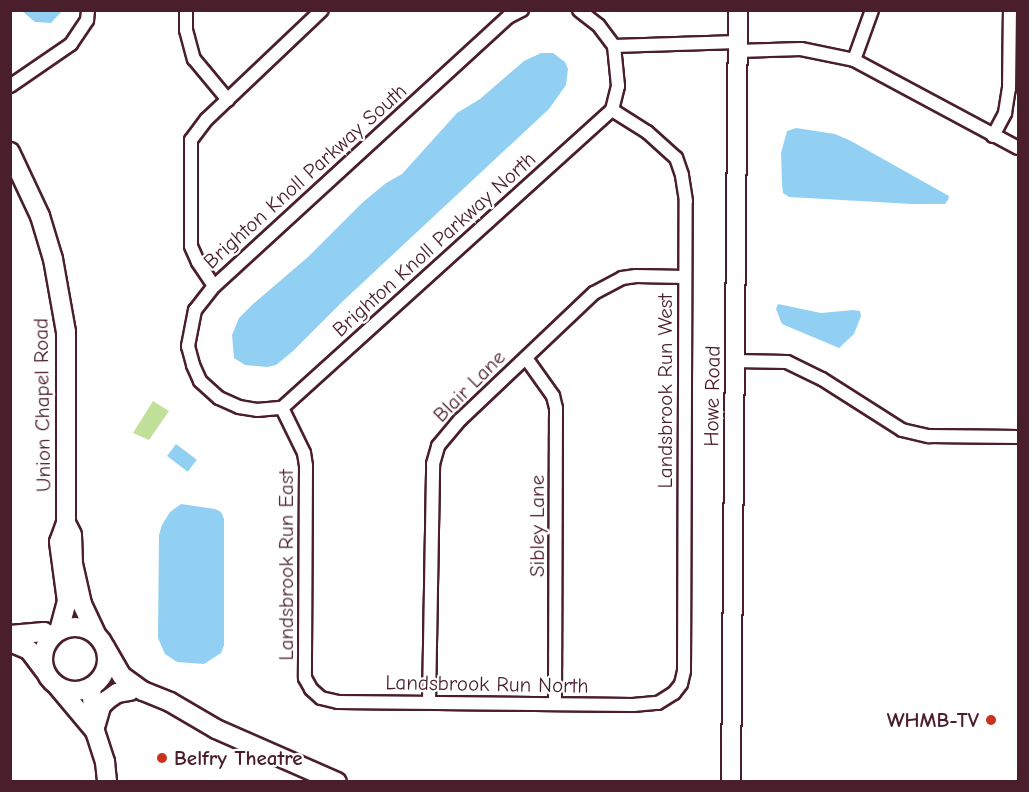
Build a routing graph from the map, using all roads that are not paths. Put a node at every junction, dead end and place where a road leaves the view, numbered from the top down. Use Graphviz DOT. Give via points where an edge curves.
graph roads {
  1 [pos="88,10"];
  2 [pos="186,10"];
  3 [pos="322,10"];
  4 [pos="522,10"];
  5 [pos="579,10"];
  6 [pos="738,10"];
  7 [pos="872,10"];
  8 [pos="1010,10"];
  9 [pos="614,46"];
  10 [pos="738,47"];
  11 [pos="854,60"];
  12 [pos="10,86"];
  13 [pos="228,100"];
  14 [pos="612,110"];
  15 [pos="993,136"];
  16 [pos="1018,148"];
  17 [pos="10,152"];
  18 [pos="685,277"];
  19 [pos="214,286"];
  20 [pos="526,358"];
  21 [pos="735,361"];
  22 [pos="282,408"];
  23 [pos="1018,437"];
  24 [pos="66,523"];
  25 [pos="55,633"];
  26 [pos="10,635"];
  27 [pos="101,640"];
  28 [pos="10,642"];
  29 [pos="44,670"];
  30 [pos="57,686"];
  31 [pos="92,686"];
  32 [pos="311,689"];
  33 [pos="137,691"];
  34 [pos="666,699"];
  35 [pos="429,702"];
  36 [pos="555,704"];
  37 [pos="95,731"];
  38 [pos="107,782"];
  39 [pos="337,782"];
  40 [pos="731,782"];
  1 -- 12 [label="street" via="87,20 71,44"];
  2 -- 13 [label="street" via="186,30 194,59"];
  3 -- 13 [label="street"];
  4 -- 19 [label="street, Brighton Knoll Parkway South" via="508,17"];
  5 -- 9 [label="street" via="598,25"];
  6 -- 10 [label="main road, Howe Road"];
  7 -- 11 [label="street"];
  8 -- 15 [label="street" via="1009,89 1005,112"];
  9 -- 10 [label="street"];
  9 -- 14 [label="street" via="618,86"];
  10 -- 11 [label="street" via="801,50"];
  10 -- 21 [label="main road, Howe Road"];
  11 -- 15 [label="street"];
  13 -- 19 [label="street" via="196,132 189,148 191,246"];
  14 -- 18 [label="street, Landsbrook Run West" via="647,132 676,158 686,201"];
  14 -- 22 [label="street, Brighton Knoll Parkway North"];
  15 -- 16 [label="street"];
  17 -- 24 [label="main road, Union Chapel Road" via="40,216 62,301 67,362"];
  18 -- 20 [label="street, Blair Lane" via="636,276 608,285 594,293"];
  18 -- 34 [label="street, Landsbrook Run West" via="684,671 681,684"];
  19 -- 22 [label="street, Brighton Knoll Parkway South" via="195,310 188,346 200,381 219,399 238,407"];
  20 -- 35 [label="street, Blair Lane" via="438,446 433,464"];
  20 -- 36 [label="street, Sibley Lane" via="553,396 556,408"];
  21 -- 23 [label="street" via="788,363 822,379 902,430 929,436"];
  21 -- 40 [label="main road, Howe Road"];
  22 -- 32 [label="street, Landsbrook Run East" via="304,453 306,466 305,678"];
  24 -- 25 [label="main road, Union Chapel Road" via="59,542 67,601"];
  24 -- 27 [label="main road, Union Chapel Road" via="72,535 73,564 82,604"];
  25 -- 26 [label="main road"];
  25 -- 27 [label="main road" via="78,626"];
  25 -- 29 [label="main road" via="43,652"];
  27 -- 31 [label="main road" via="106,668"];
  27 -- 33 [label="main road, Union Chapel Road" via="122,676"];
  28 -- 29 [label="main road" via="28,650"];
  29 -- 30 [label="main road"];
  30 -- 31 [label="main road" via="75,691"];
  30 -- 37 [label="main road"];
  31 -- 33 [label="main road"];
  31 -- 37 [label="main road"];
  32 -- 35 [label="street, Landsbrook Run North" via="321,698 338,702"];
  33 -- 37 [label="main road" via="117,693 107,700 98,714"];
  33 -- 39 [label="main road" via="170,702 216,729"];
  34 -- 36 [label="street, Landsbrook Run North" via="633,705"];
  35 -- 36 [label="street, Landsbrook Run North"];
  37 -- 38 [label="main road"];
}
